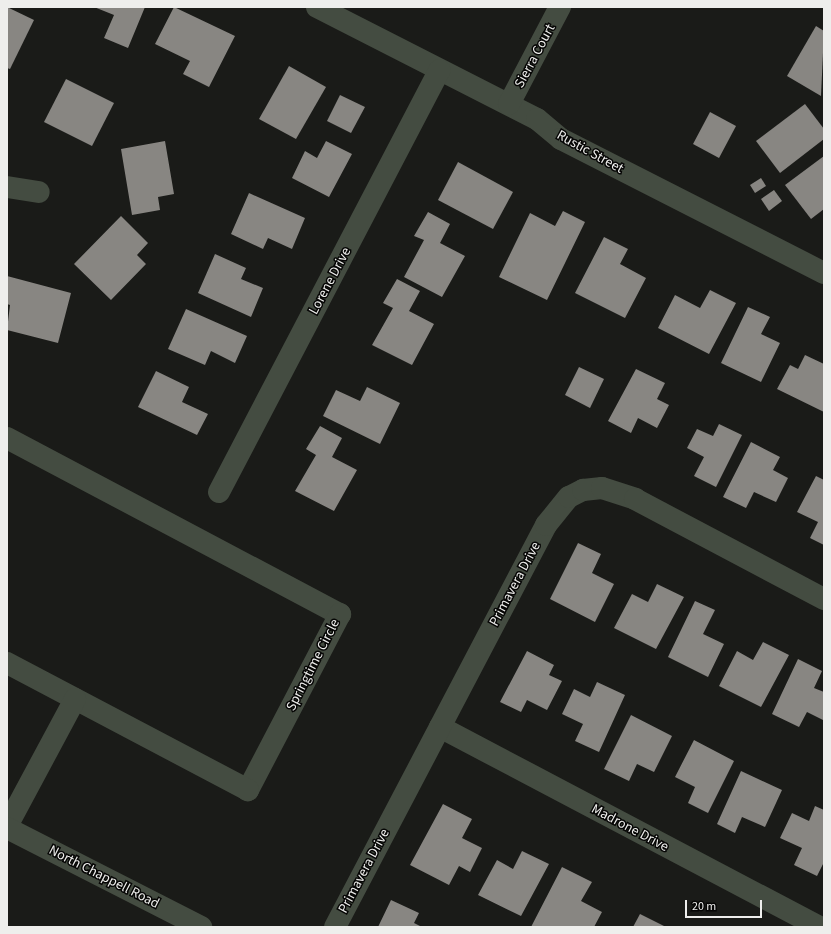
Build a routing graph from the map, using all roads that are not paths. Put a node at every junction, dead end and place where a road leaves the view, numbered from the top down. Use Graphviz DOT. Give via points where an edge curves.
graph roads {
  1 [pos="316,7"];
  2 [pos="560,7"];
  3 [pos="440,70"];
  4 [pos="509,104"];
  5 [pos="7,187"];
  6 [pos="39,192"];
  7 [pos="824,273"];
  8 [pos="7,438"];
  9 [pos="219,492"];
  10 [pos="824,599"];
  11 [pos="7,664"];
  12 [pos="75,699"];
  13 [pos="440,728"];
  14 [pos="7,827"];
  15 [pos="201,927"];
  16 [pos="335,927"];
  17 [pos="820,927"];
  1 -- 3 [label="street, Rustic Street"];
  2 -- 4 [label="street, Sierra Court"];
  3 -- 4 [label="street, Rustic Street"];
  3 -- 9 [label="street, Lorene Drive"];
  4 -- 7 [label="street, Rustic Street" via="537,119 561,139"];
  5 -- 6 [label="street"];
  8 -- 12 [label="street, Springtime Circle" via="340,614 248,790"];
  10 -- 13 [label="street, Primavera Drive" via="635,499 602,488 583,490 561,504 546,524"];
  11 -- 12 [label="street, Springtime Circle"];
  12 -- 14 [label="street"];
  13 -- 16 [label="street, Primavera Drive"];
  13 -- 17 [label="street, Madrone Drive"];
  14 -- 15 [label="street, North Chappell Road"];
}
